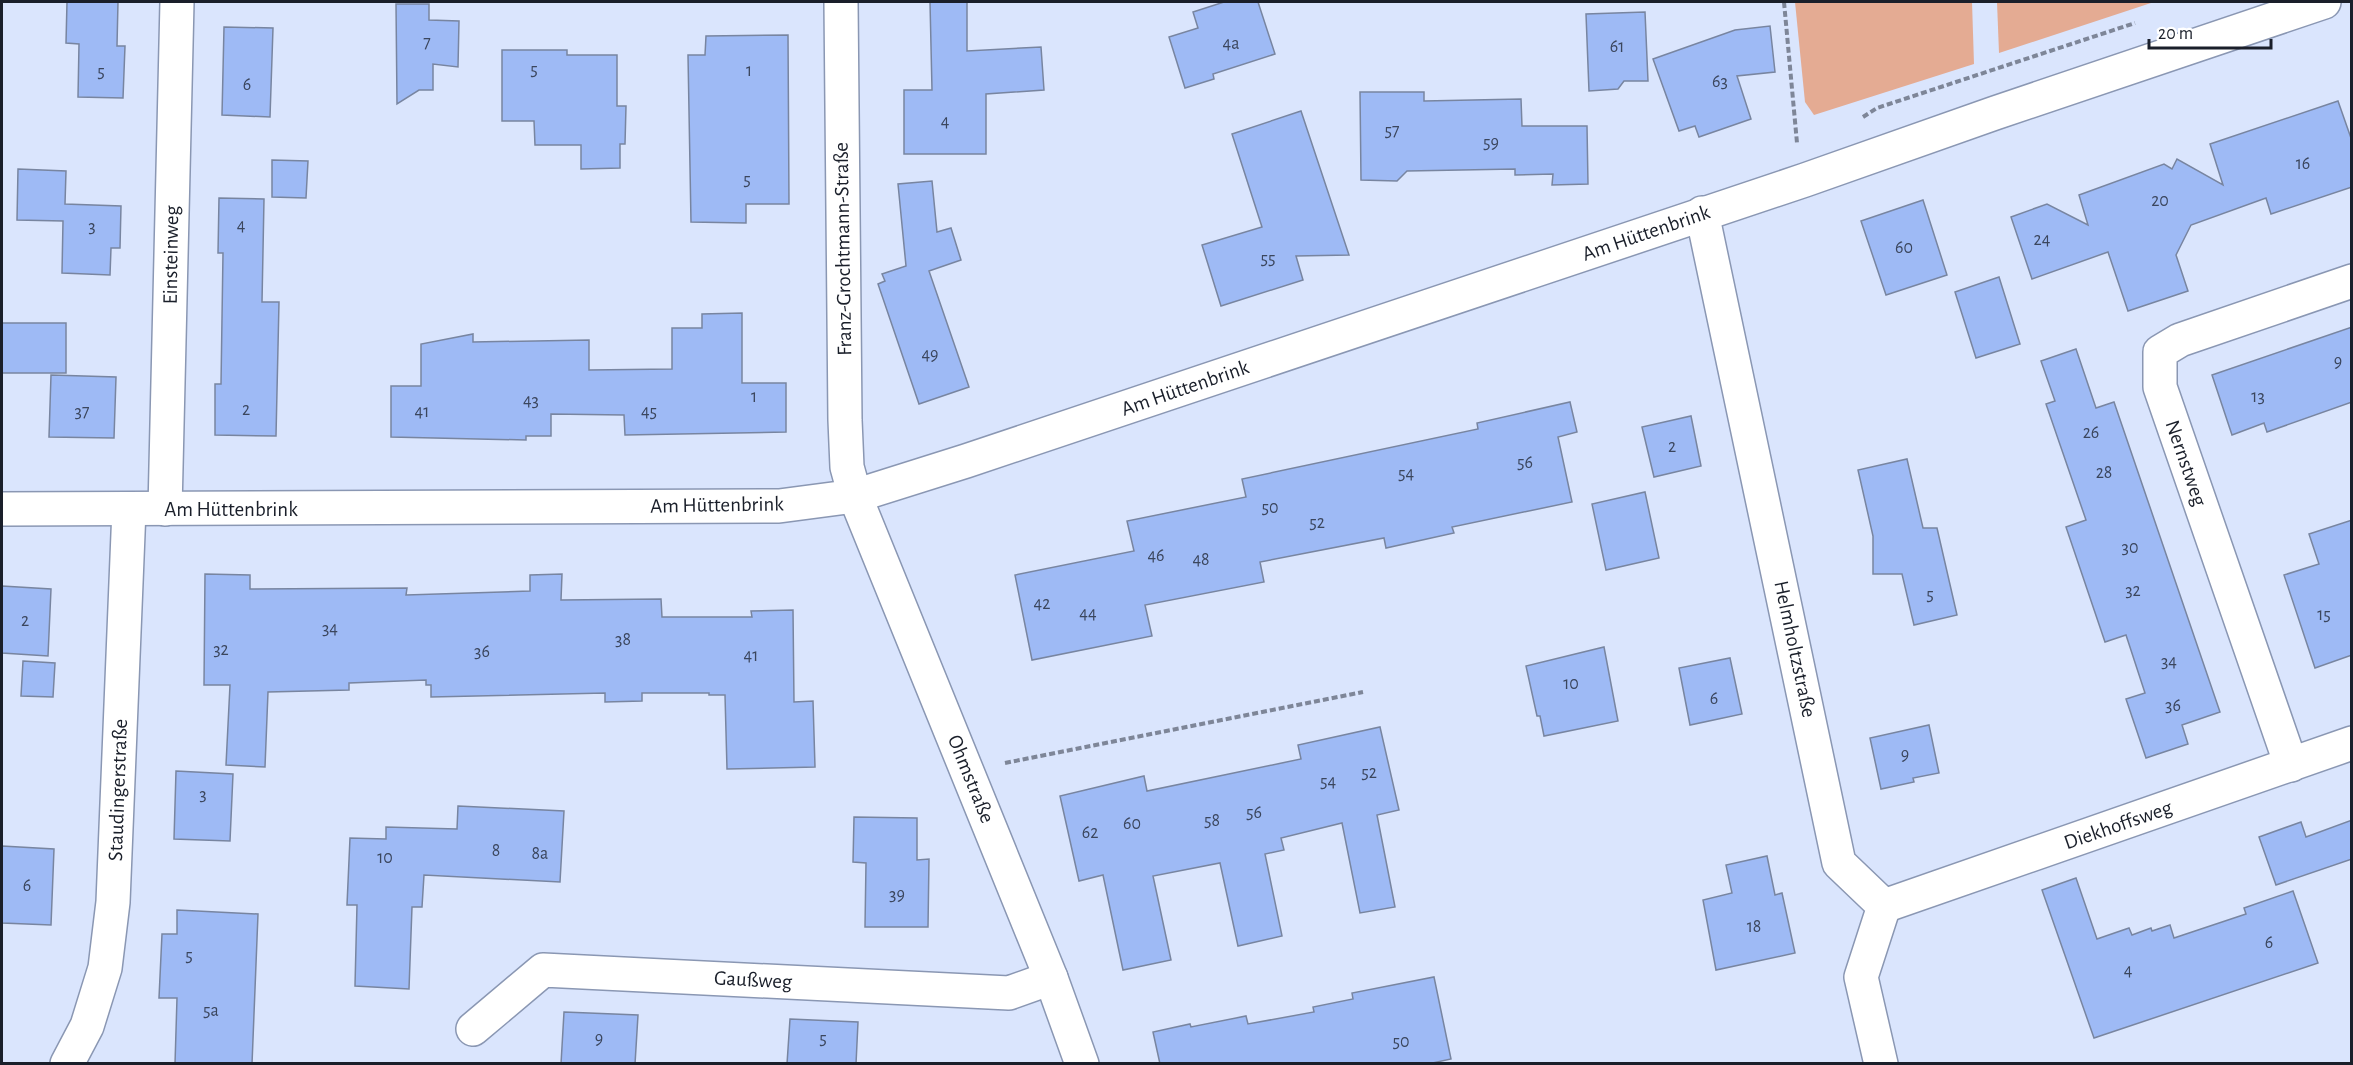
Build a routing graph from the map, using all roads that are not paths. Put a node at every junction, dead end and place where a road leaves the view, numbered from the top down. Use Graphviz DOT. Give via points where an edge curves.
graph roads {
  1 [pos="177,2"];
  2 [pos="841,2"];
  3 [pos="2324,2"];
  4 [pos="1702,213"];
  5 [pos="2352,281"];
  6 [pos="855,496"];
  7 [pos="129,509"];
  8 [pos="165,509"];
  9 [pos="2,510"];
  10 [pos="2352,743"];
  11 [pos="2291,765"];
  12 [pos="1884,906"];
  13 [pos="1051,978"];
  14 [pos="473,1029"];
  15 [pos="67,1064"];
  16 [pos="1083,1064"];
  17 [pos="1881,1064"];
  1 -- 8 [label="street, Einsteinweg"];
  2 -- 6 [label="street, Franz-Grochtmann-Straße" via="845,420 847,467"];
  3 -- 4 [label="street, Am Hüttenbrink"];
  4 -- 6 [label="street, Am Hüttenbrink"];
  4 -- 12 [label="street, Helmholtzstraße" via="1839,863"];
  5 -- 11 [label="street, Nernstweg" via="2180,340 2160,352 2160,387"];
  6 -- 8 [label="street, Am Hüttenbrink" via="779,506"];
  6 -- 13 [label="street, Ohmstraße"];
  7 -- 8 [label="street, Am Hüttenbrink"];
  7 -- 9 [label="street, Am Hüttenbrink"];
  7 -- 15 [label="street, Staudingerstraße" via="113,902 105,968 87,1026"];
  10 -- 11 [label="street, Diekhoffsweg"];
  11 -- 12 [label="street, Diekhoffsweg"];
  12 -- 17 [label="street" via="1861,977"];
  13 -- 14 [label="street, Gaußweg" via="1009,993 543,970"];
  13 -- 16 [label="street, Ohmstraße"];
}
